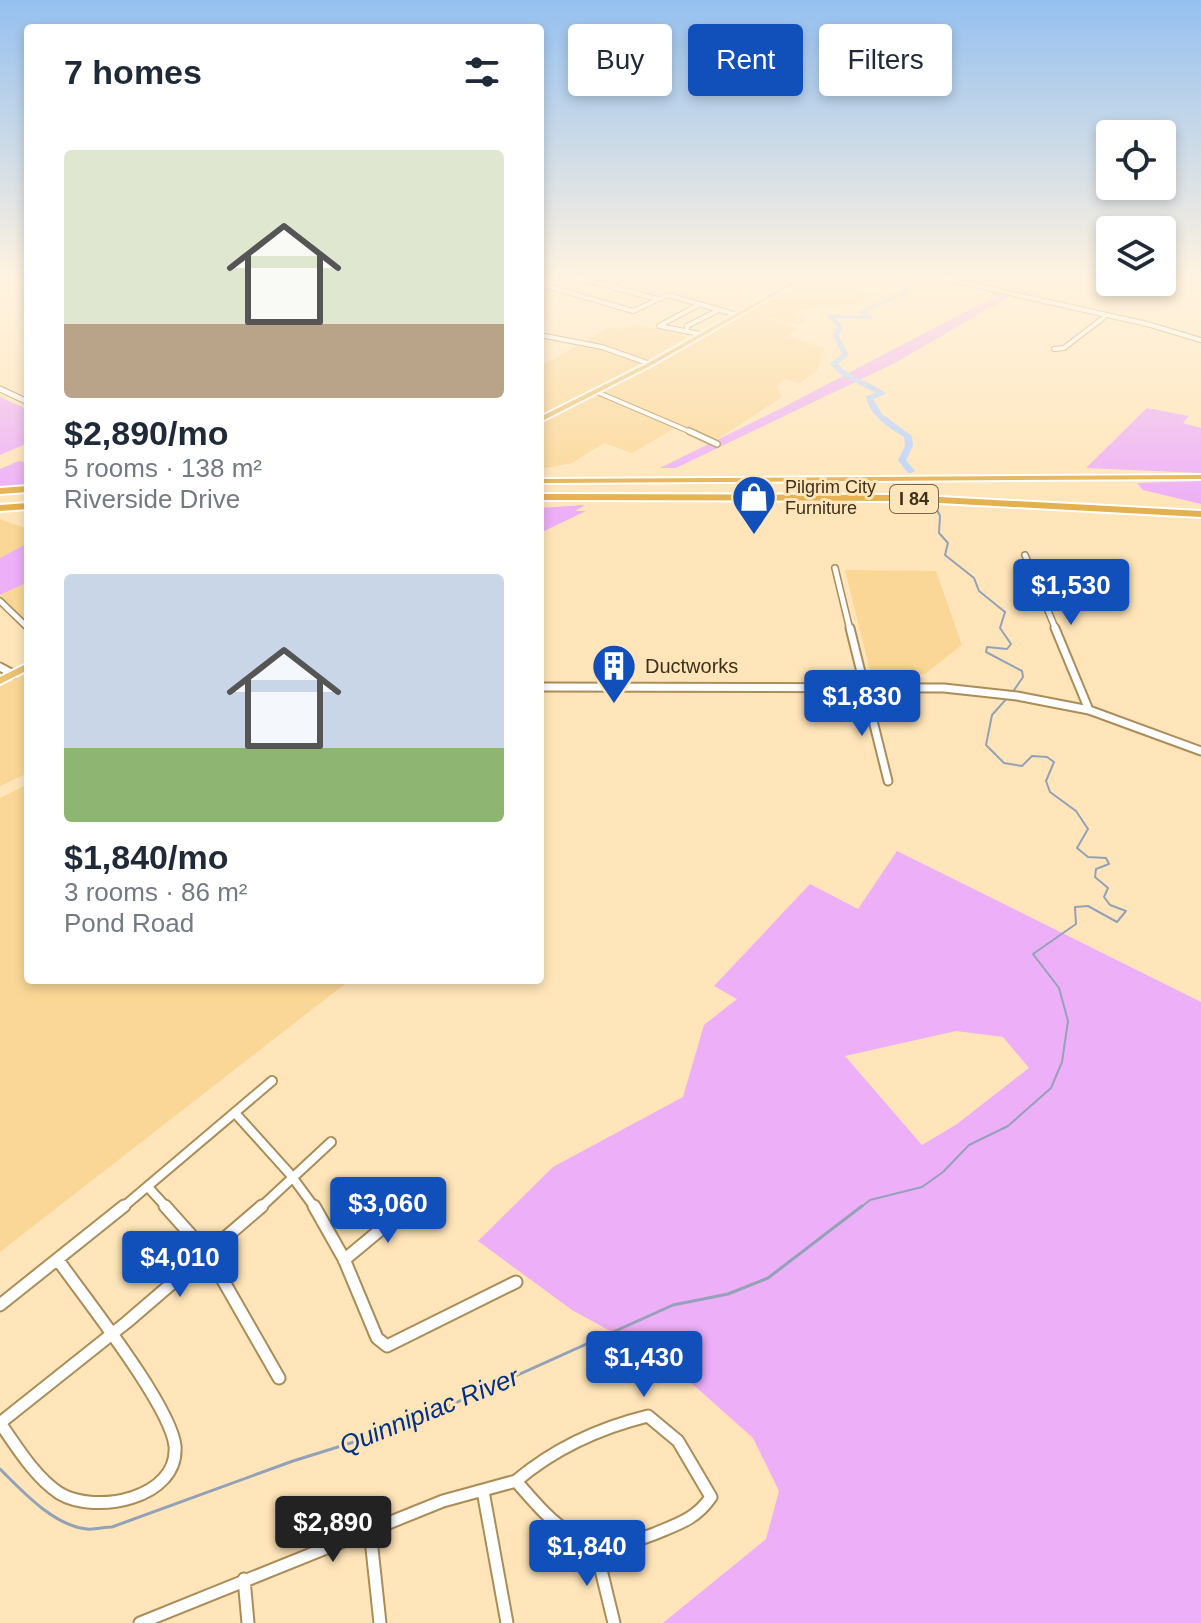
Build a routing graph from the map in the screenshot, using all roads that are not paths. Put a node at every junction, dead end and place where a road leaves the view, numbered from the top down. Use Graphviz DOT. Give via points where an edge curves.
graph roads {
  1 [pos="621,354"];
  2 [pos="667,354"];
  3 [pos="650,364"];
  4 [pos="0,389"];
  5 [pos="597,392"];
  6 [pos="24,400"];
  7 [pos="544,418"];
  8 [pos="717,444"];
  9 [pos="1201,477"];
  10 [pos="544,481"];
  11 [pos="24,490"];
  12 [pos="0,492"];
  13 [pos="544,497"];
  14 [pos="582,499"];
  15 [pos="544,504"];
  16 [pos="24,506"];
  17 [pos="0,508"];
  18 [pos="1201,514"];
  19 [pos="1025,555"];
  20 [pos="835,568"];
  21 [pos="0,601"];
  22 [pos="24,624"];
  23 [pos="0,667"];
  24 [pos="24,668"];
  25 [pos="13,674"];
  26 [pos="0,681"];
  27 [pos="544,687"];
  28 [pos="865,687"];
  29 [pos="1089,710"];
  30 [pos="1201,751"];
  31 [pos="888,781"];
  32 [pos="272,1081"];
  33 [pos="235,1113"];
  34 [pos="331,1142"];
  35 [pos="293,1179"];
  36 [pos="148,1187"];
  37 [pos="411,1204"];
  38 [pos="208,1254"];
  39 [pos="58,1260"];
  40 [pos="344,1260"];
  41 [pos="516,1282"];
  42 [pos="0,1305"];
  43 [pos="112,1335"];
  44 [pos="279,1378"];
  45 [pos="0,1423"];
  46 [pos="516,1481"];
  47 [pos="483,1491"];
  48 [pos="370,1530"];
  49 [pos="595,1545"];
  50 [pos="244,1579"];
  51 [pos="140,1623"];
  52 [pos="248,1623"];
  53 [pos="380,1623"];
  54 [pos="507,1623"];
  55 [pos="614,1623"];
  1 -- 3 [label="street"];
  2 -- 3 [label="highway"];
  3 -- 5 [label="highway"];
  4 -- 6 [label="street"];
  5 -- 7 [label="highway"];
  5 -- 8 [label="street"];
  9 -- 10 [label="highway, I 84"];
  11 -- 12 [label="highway"];
  13 -- 14 [label="highway"];
  14 -- 15 [label="highway"];
  14 -- 18 [label="highway, I 84" via="903,498"];
  16 -- 17 [label="highway"];
  19 -- 29 [label="street"];
  20 -- 28 [label="street"];
  21 -- 22 [label="street"];
  23 -- 25 [label="street"];
  24 -- 25 [label="highway"];
  25 -- 26 [label="highway"];
  27 -- 28 [label="street"];
  28 -- 29 [label="street" via="1004,694"];
  28 -- 31 [label="street"];
  29 -- 30 [label="street"];
  32 -- 33 [label="street"];
  33 -- 35 [label="street"];
  33 -- 36 [label="street"];
  34 -- 35 [label="street"];
  35 -- 38 [label="street"];
  35 -- 40 [label="street" via="320,1214"];
  36 -- 38 [label="street"];
  36 -- 39 [label="street"];
  37 -- 40 [label="street"];
  38 -- 43 [label="street"];
  38 -- 44 [label="street"];
  39 -- 42 [label="street"];
  39 -- 43 [label="street"];
  40 -- 41 [label="street" via="377,1338 387,1346"];
  43 -- 45 [label="street"];
  43 -- 45 [label="street" via="173,1432 171,1474 163,1483 107,1503 73,1501 45,1483"];
  46 -- 47 [label="street"];
  46 -- 49 [label="street" via="576,1539"];
  46 -- 49 [label="street" via="538,1461 625,1421 648,1416 665,1426 694,1463 711,1497 698,1517 623,1545"];
  47 -- 48 [label="street"];
  47 -- 54 [label="street"];
  48 -- 50 [label="street"];
  48 -- 53 [label="street"];
  49 -- 55 [label="street"];
  50 -- 51 [label="street"];
  50 -- 52 [label="street"];
}
